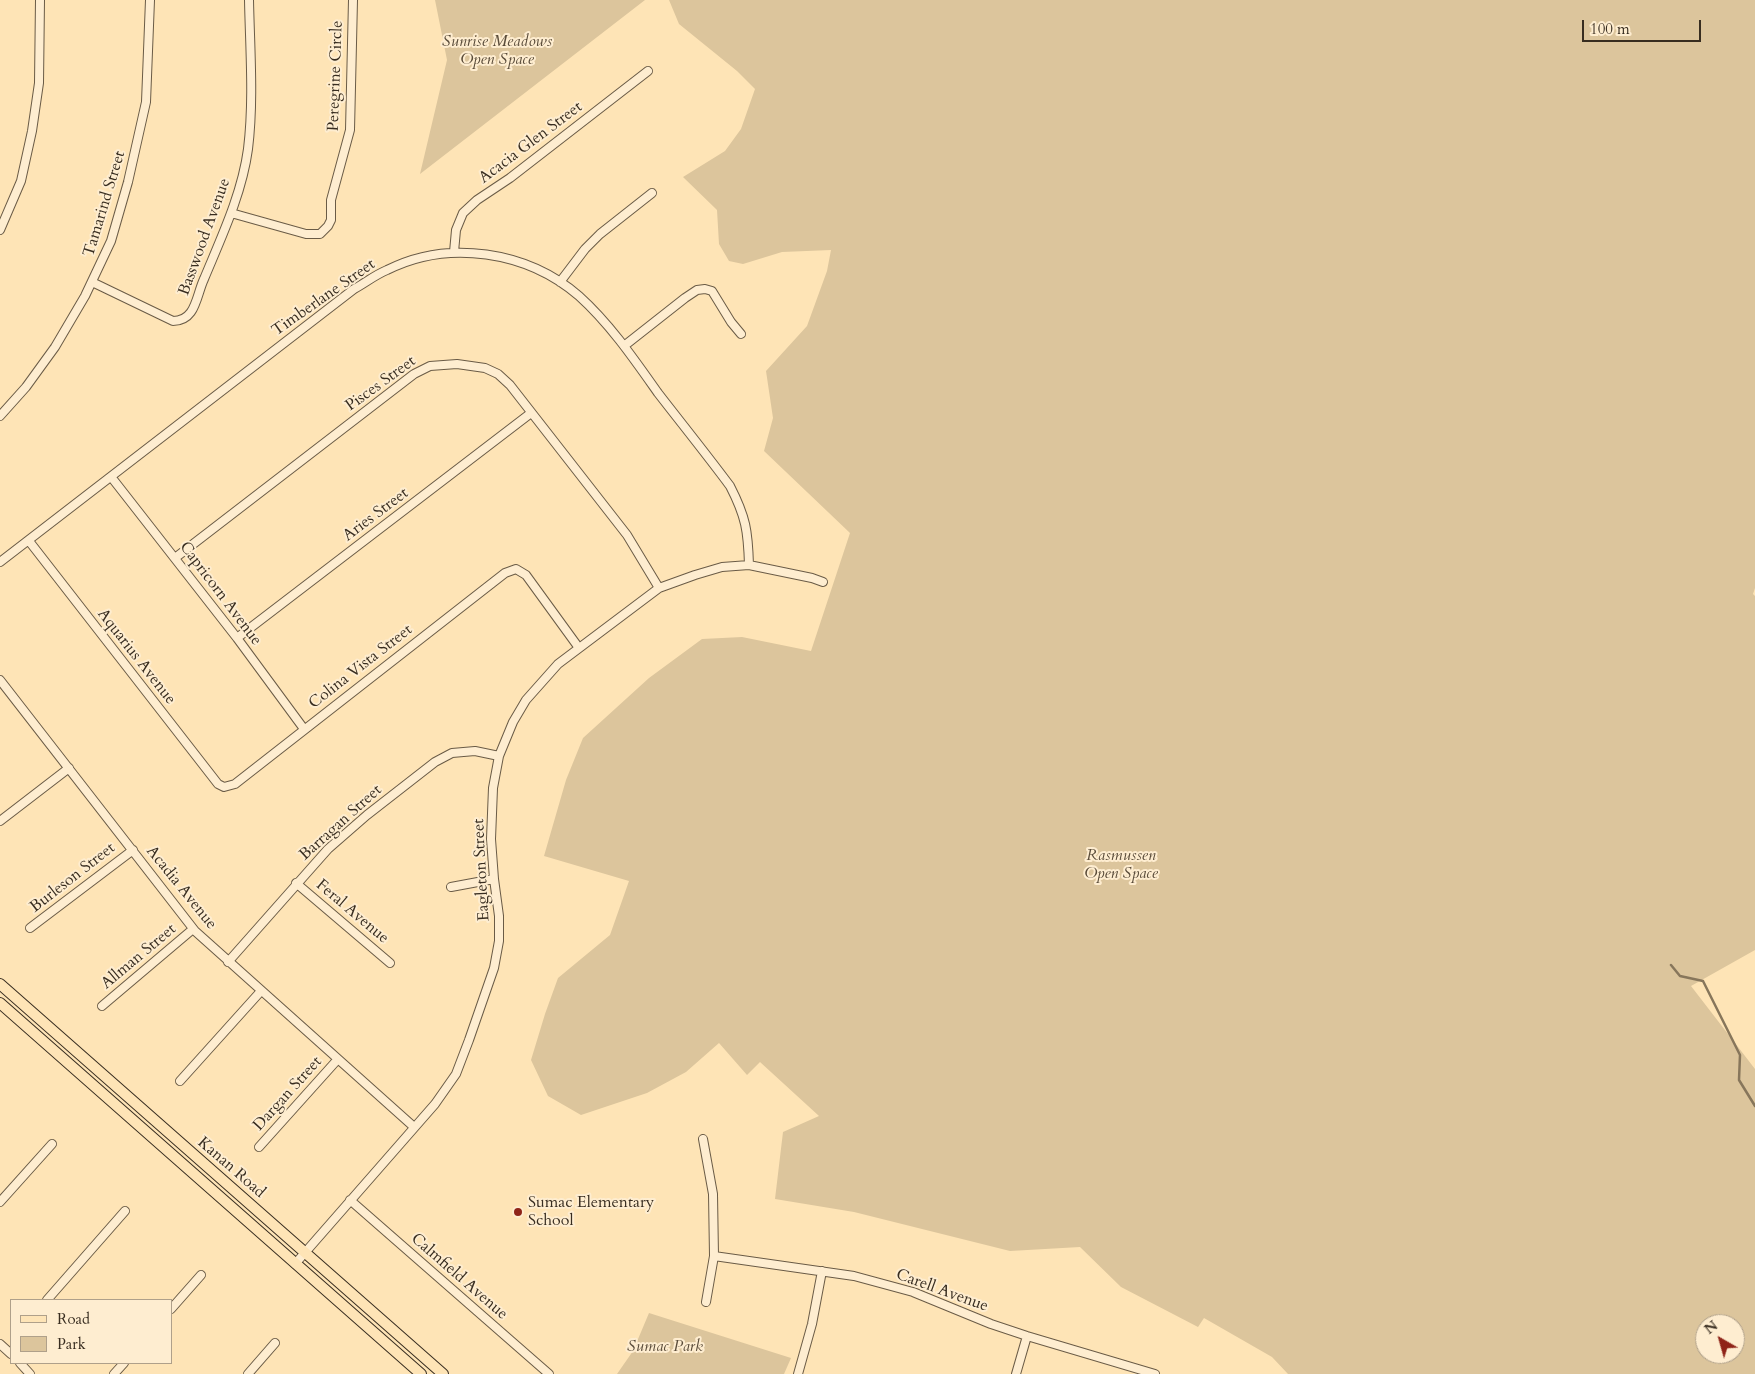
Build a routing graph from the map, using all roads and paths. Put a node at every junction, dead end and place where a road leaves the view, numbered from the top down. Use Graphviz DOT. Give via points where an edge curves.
graph roads {
  1 [pos="40,0"];
  2 [pos="150,0"];
  3 [pos="249,0"];
  4 [pos="353,0"];
  5 [pos="648,71"];
  6 [pos="652,193"];
  7 [pos="231,213"];
  8 [pos="0,230"];
  9 [pos="454,252"];
  10 [pos="92,282"];
  11 [pos="560,282"];
  12 [pos="741,334"];
  13 [pos="624,346"];
  14 [pos="531,413"];
  15 [pos="0,416"];
  16 [pos="112,478"];
  17 [pos="28,541"];
  18 [pos="175,558"];
  19 [pos="0,562"];
  20 [pos="749,565"];
  21 [pos="823,582"];
  22 [pos="659,588"];
  23 [pos="237,638"];
  24 [pos="579,648"];
  25 [pos="0,680"];
  26 [pos="3,689"];
  27 [pos="304,729"];
  28 [pos="499,756"];
  29 [pos="69,768"];
  30 [pos="224,787"];
  31 [pos="0,821"];
  32 [pos="133,850"];
  33 [pos="494,878"];
  34 [pos="296,883"];
  35 [pos="451,887"];
  36 [pos="30,928"];
  37 [pos="193,929"];
  38 [pos="228,962"];
  39 [pos="390,962"];
  40 [pos="0,984"];
  41 [pos="261,991"];
  42 [pos="0,1003"];
  43 [pos="102,1006"];
  44 [pos="338,1059"];
  45 [pos="180,1081"];
  46 [pos="414,1127"];
  47 [pos="703,1140"];
  48 [pos="52,1144"];
  49 [pos="259,1147"];
  50 [pos="350,1200"];
  51 [pos="0,1202"];
  52 [pos="125,1211"];
  53 [pos="305,1252"];
  54 [pos="714,1256"];
  55 [pos="295,1264"];
  56 [pos="822,1271"];
  57 [pos="201,1275"];
  58 [pos="48,1299"];
  59 [pos="706,1302"];
  60 [pos="172,1308"];
  61 [pos="1027,1336"];
  62 [pos="275,1343"];
  63 [pos="21,1364"];
  64 [pos="123,1364"];
  65 [pos="30,1374"];
  66 [pos="114,1374"];
  67 [pos="248,1374"];
  68 [pos="421,1374"];
  69 [pos="443,1374"];
  70 [pos="549,1374"];
  71 [pos="798,1374"];
  72 [pos="1016,1374"];
  73 [pos="1155,1374"];
  1 -- 8 [label="street" via="40,83 32,131 21,181"];
  2 -- 10 [label="street, Tamarind Street" via="146,102 120,213"];
  3 -- 7 [label="street, Basswood Avenue" via="251,92 248,150"];
  4 -- 7 [label="street, Peregrine Circle" via="350,130 328,226 320,234 306,234"];
  5 -- 9 [label="street, Acacia Glen Street" via="463,213 456,230"];
  6 -- 11 [label="street" via="600,234"];
  7 -- 10 [label="street, Basswood Avenue" via="194,309 179,321 169,320"];
  9 -- 11 [label="street, Timberlane Street" via="495,255"];
  9 -- 16 [label="street, Timberlane Street" via="388,269 354,289"];
  10 -- 15 [label="street, Tamarind Street" via="54,347 26,387"];
  11 -- 13 [label="street, Timberlane Street" via="598,315"];
  12 -- 13 [label="street" via="712,292 705,289 684,298"];
  13 -- 20 [label="street, Timberlane Street" via="730,486 748,532"];
  14 -- 18 [label="street, Pisces Street" via="498,374 485,368 458,364 430,366 414,374"];
  14 -- 22 [label="street, Pisces Street" via="627,535"];
  14 -- 23 [label="street, Aries Street"];
  16 -- 17 [label="street, Timberlane Street"];
  16 -- 18 [label="street, Capricorn Avenue"];
  17 -- 19 [label="street, Timberlane Street"];
  17 -- 30 [label="street, Aquarius Avenue" via="218,784"];
  18 -- 23 [label="street, Capricorn Avenue"];
  20 -- 21 [label="street, Eagleton Street"];
  20 -- 22 [label="street, Eagleton Street" via="722,567"];
  22 -- 24 [label="street, Eagleton Street"];
  23 -- 27 [label="street, Capricorn Avenue"];
  24 -- 27 [label="street, Colina Vista Street" via="526,575 516,569 505,573"];
  24 -- 28 [label="street, Eagleton Street" via="558,664 526,700"];
  25 -- 26 [label="street, Acadia Avenue"];
  26 -- 29 [label="street, Acadia Avenue"];
  27 -- 30 [label="street, Colina Vista Street" via="235,784"];
  28 -- 33 [label="street, Eagleton Street" via="493,788 491,838"];
  28 -- 34 [label="street, Barragan Street" via="452,753 435,762 367,815"];
  29 -- 31 [label="street"];
  29 -- 32 [label="street, Acadia Avenue"];
  32 -- 36 [label="street, Burleson Street"];
  32 -- 37 [label="street, Acadia Avenue"];
  33 -- 35 [label="street"];
  33 -- 46 [label="street, Eagleton Street" via="499,916 494,968 456,1074"];
  34 -- 38 [label="street, Barragan Street"];
  34 -- 39 [label="street, Feral Avenue"];
  37 -- 38 [label="street, Acadia Avenue"];
  37 -- 43 [label="street, Allman Street"];
  38 -- 41 [label="street, Acadia Avenue"];
  40 -- 53 [label="main road, Kanan Road"];
  41 -- 44 [label="street, Acadia Avenue"];
  41 -- 45 [label="street"];
  42 -- 55 [label="main road, Kanan Road"];
  44 -- 46 [label="street, Acadia Avenue"];
  44 -- 49 [label="street, Dargan Street"];
  46 -- 50 [label="street, Eagleton Street"];
  47 -- 54 [label="street" via="712,1194"];
  48 -- 51 [label="street"];
  50 -- 53 [label="street, Eagleton Street"];
  50 -- 70 [label="street, Calmfield Avenue"];
  52 -- 58 [label="street"];
  53 -- 55 [label="street, Eagleton Street"];
  53 -- 69 [label="main road, Kanan Road"];
  54 -- 56 [label="street, Carell Avenue"];
  54 -- 59 [label="street"];
  55 -- 68 [label="main road, Kanan Road"];
  56 -- 61 [label="street, Carell Avenue" via="913,1292"];
  56 -- 71 [label="street"];
  57 -- 60 [label="street"];
  61 -- 72 [label="street"];
  61 -- 73 [label="street, Carell Avenue"];
  62 -- 67 [label="street"];
  63 -- 65 [label="street"];
  64 -- 66 [label="street"];
}
